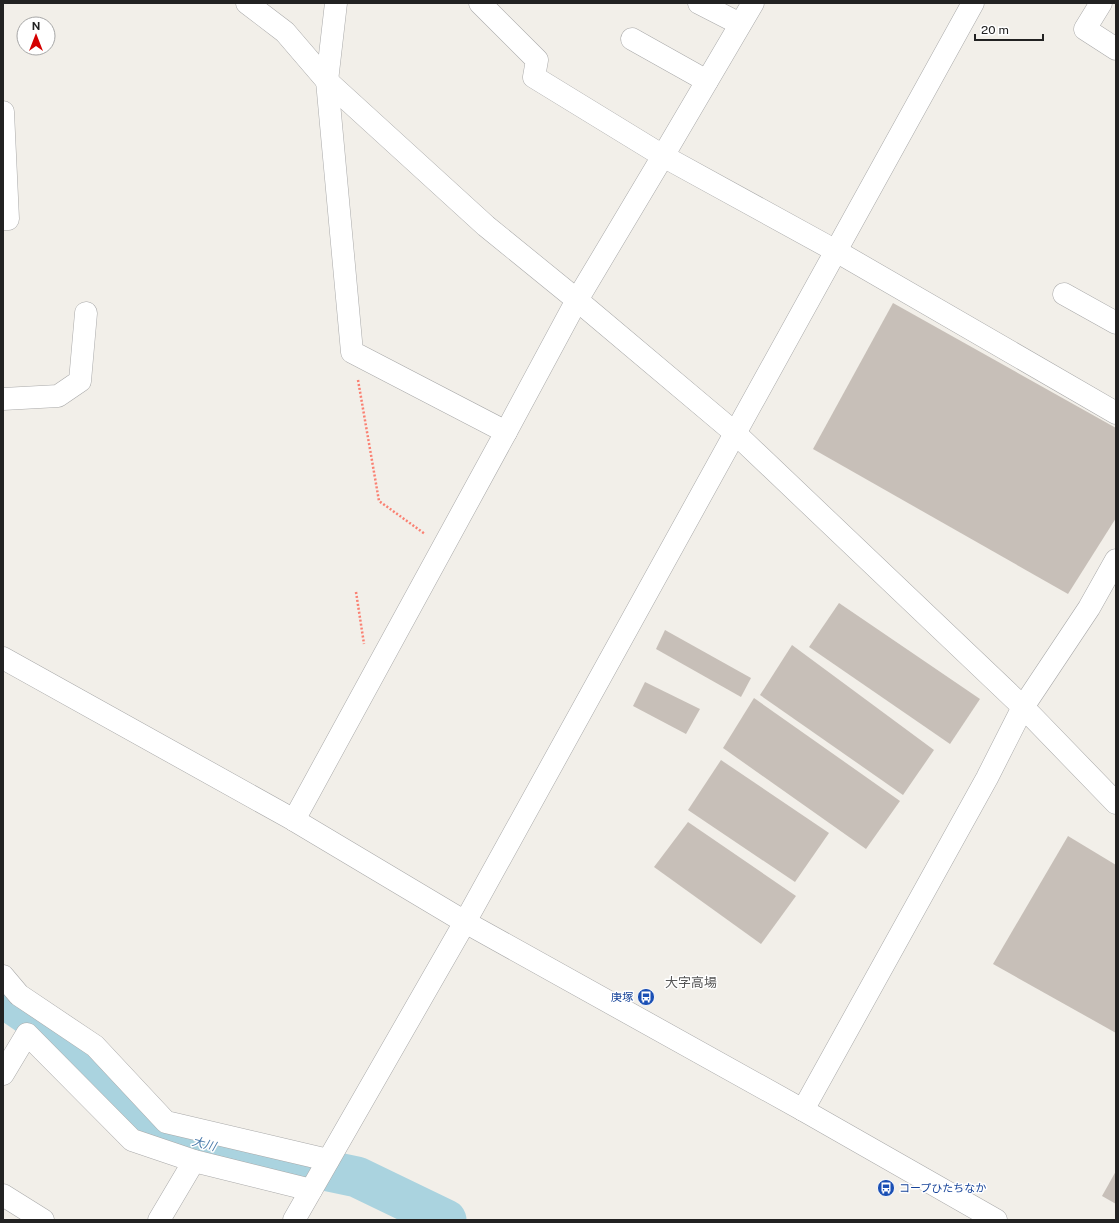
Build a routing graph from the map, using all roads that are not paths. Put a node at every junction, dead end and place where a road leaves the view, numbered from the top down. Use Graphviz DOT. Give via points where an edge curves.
graph roads {
  1 [pos="248,3"];
  2 [pos="336,3"];
  3 [pos="480,3"];
  4 [pos="699,3"];
  5 [pos="753,3"];
  6 [pos="974,3"];
  7 [pos="1101,3"];
  8 [pos="740,24"];
  9 [pos="632,39"];
  10 [pos="1116,48"];
  11 [pos="327,81"];
  12 [pos="707,81"];
  13 [pos="3,112"];
  14 [pos="663,156"];
  15 [pos="3,219"];
  16 [pos="836,251"];
  17 [pos="1064,294"];
  18 [pos="577,300"];
  19 [pos="86,313"];
  20 [pos="1116,323"];
  21 [pos="3,399"];
  22 [pos="1116,413"];
  23 [pos="506,432"];
  24 [pos="735,434"];
  25 [pos="1116,560"];
  26 [pos="3,658"];
  27 [pos="1023,707"];
  28 [pos="1116,803"];
  29 [pos="294,820"];
  30 [pos="465,922"];
  31 [pos="3,976"];
  32 [pos="3,1074"];
  33 [pos="803,1110"];
  34 [pos="328,1160"];
  35 [pos="194,1161"];
  36 [pos="311,1190"];
  37 [pos="3,1195"];
  38 [pos="40,1219"];
  39 [pos="160,1220"];
  40 [pos="294,1220"];
  41 [pos="996,1220"];
  1 -- 11 [label="street" via="285,32"];
  2 -- 11 [label="street"];
  3 -- 14 [label="street" via="537,60 534,77"];
  4 -- 8 [label="street"];
  5 -- 8 [label="street"];
  6 -- 16 [label="street"];
  7 -- 10 [label="street" via="1084,29"];
  8 -- 12 [label="street"];
  9 -- 12 [label="street"];
  11 -- 18 [label="street" via="486,226"];
  11 -- 23 [label="street" via="352,352"];
  12 -- 14 [label="street"];
  13 -- 15 [label="street" via="8,219"];
  14 -- 16 [label="street"];
  14 -- 18 [label="street"];
  16 -- 22 [label="street"];
  16 -- 24 [label="street"];
  17 -- 20 [label="street"];
  18 -- 23 [label="street"];
  18 -- 24 [label="street"];
  19 -- 21 [label="street" via="80,381 58,396"];
  23 -- 29 [label="street"];
  24 -- 27 [label="street"];
  24 -- 30 [label="street"];
  25 -- 27 [label="street" via="1089,608"];
  26 -- 29 [label="street"];
  27 -- 28 [label="street"];
  27 -- 33 [label="street" via="987,778"];
  29 -- 30 [label="street"];
  30 -- 33 [label="street"];
  30 -- 34 [label="street"];
  31 -- 34 [label="street" via="19,996 95,1046 166,1122"];
  32 -- 35 [label="street" via="27,1034 132,1140"];
  33 -- 41 [label="street"];
  34 -- 36 [label="street"];
  35 -- 36 [label="street"];
  35 -- 39 [label="street"];
  36 -- 40 [label="street"];
  37 -- 38 [label="street"];
}
